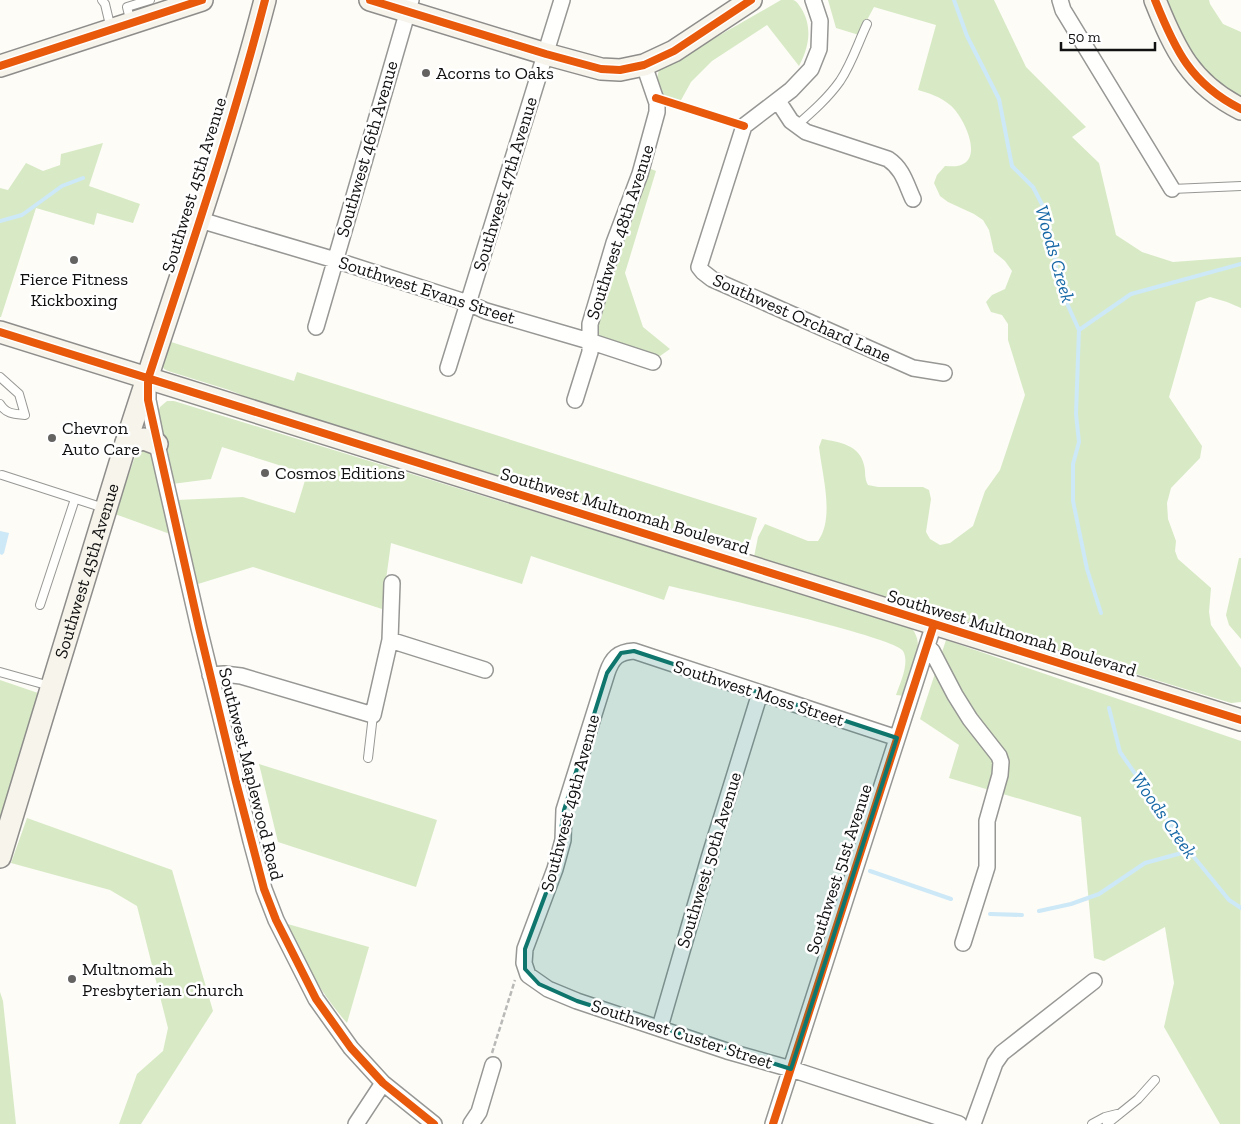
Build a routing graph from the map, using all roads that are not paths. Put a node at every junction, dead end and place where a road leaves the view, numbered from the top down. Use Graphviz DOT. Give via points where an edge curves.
graph roads {
  1 [pos="102,0"];
  2 [pos="150,0"];
  3 [pos="201,0"];
  4 [pos="265,0"];
  5 [pos="370,0"];
  6 [pos="562,0"];
  7 [pos="751,0"];
  8 [pos="813,0"];
  9 [pos="1060,0"];
  10 [pos="1155,0"];
  11 [pos="409,6"];
  12 [pos="132,24"];
  13 [pos="867,24"];
  14 [pos="111,30"];
  15 [pos="546,54"];
  16 [pos="644,65"];
  17 [pos="0,66"];
  18 [pos="778,101"];
  19 [pos="1241,109"];
  20 [pos="796,126"];
  21 [pos="1241,186"];
  22 [pos="1172,189"];
  23 [pos="913,199"];
  24 [pos="200,220"];
  25 [pos="335,260"];
  26 [pos="468,303"];
  27 [pos="316,327"];
  28 [pos="0,332"];
  29 [pos="589,341"];
  30 [pos="653,362"];
  31 [pos="448,368"];
  32 [pos="944,373"];
  33 [pos="0,377"];
  34 [pos="148,379"];
  35 [pos="575,400"];
  36 [pos="0,404"];
  37 [pos="126,443"];
  38 [pos="157,444"];
  39 [pos="2,475"];
  40 [pos="75,499"];
  41 [pos="106,509"];
  42 [pos="392,582"];
  43 [pos="40,604"];
  44 [pos="934,624"];
  45 [pos="390,640"];
  46 [pos="928,646"];
  47 [pos="621,653"];
  48 [pos="485,670"];
  49 [pos="0,672"];
  50 [pos="210,675"];
  51 [pos="52,687"];
  52 [pos="760,693"];
  53 [pos="373,716"];
  54 [pos="1241,720"];
  55 [pos="897,738"];
  56 [pos="368,758"];
  57 [pos="0,858"];
  58 [pos="963,943"];
  59 [pos="525,970"];
  60 [pos="1094,981"];
  61 [pos="660,1027"];
  62 [pos="493,1065"];
  63 [pos="791,1069"];
  64 [pos="1155,1080"];
  65 [pos="383,1083"];
  66 [pos="1119,1114"];
  67 [pos="356,1124"];
  68 [pos="434,1124"];
  69 [pos="471,1124"];
  70 [pos="773,1124"];
  71 [pos="959,1124"];
  72 [pos="973,1124"];
  73 [pos="1092,1124"];
  74 [pos="1107,1124"];
  1 -- 14 [label="lane"];
  2 -- 12 [label="lane" via="127,7"];
  3 -- 12 [label="street"];
  4 -- 24 [label="street, Southwest 45th Avenue"];
  5 -- 11 [label="street"];
  6 -- 15 [label="street, Southwest 47th Avenue"];
  7 -- 16 [label="street" via="674,51"];
  8 -- 18 [label="street, Southwest Orchard Lane" via="820,21 819,49 811,69"];
  9 -- 22 [label="street" via="1063,10"];
  10 -- 19 [label="street" via="1175,46 1190,70 1213,93"];
  11 -- 15 [label="street"];
  11 -- 25 [label="street, Southwest 46th Avenue"];
  12 -- 14 [label="street"];
  13 -- 20 [label="lane" via="839,82"];
  14 -- 17 [label="street"];
  15 -- 16 [label="street" via="601,69 630,69"];
  15 -- 26 [label="street, Southwest 47th Avenue"];
  16 -- 29 [label="street, Southwest 48th Avenue" via="658,108 640,174 614,243 590,324"];
  18 -- 20 [label="street"];
  18 -- 32 [label="street, Southwest Orchard Lane" via="744,126 699,267 712,279 913,368"];
  20 -- 23 [label="street" via="888,160 901,172"];
  21 -- 22 [label="lane"];
  24 -- 25 [label="street, Southwest Evans Street"];
  24 -- 34 [label="street, Southwest 45th Avenue"];
  25 -- 26 [label="street, Southwest Evans Street"];
  25 -- 27 [label="street, Southwest 46th Avenue"];
  26 -- 29 [label="street, Southwest Evans Street"];
  26 -- 31 [label="street, Southwest 47th Avenue"];
  28 -- 34 [label="street, Southwest Multnomah Boulevard"];
  29 -- 30 [label="street, Southwest Evans Street"];
  29 -- 35 [label="street, Southwest 48th Avenue" via="590,352"];
  33 -- 36 [label="lane" via="20,394 25,416 11,414"];
  34 -- 37 [label="street, Southwest 45th Avenue"];
  34 -- 38 [label="street, Southwest Maplewood Road" via="148,400"];
  34 -- 44 [label="street, Southwest Multnomah Boulevard"];
  37 -- 38 [label="street" via="144,438"];
  37 -- 41 [label="street, Southwest 45th Avenue"];
  38 -- 50 [label="street, Southwest Maplewood Road"];
  39 -- 40 [label="lane"];
  40 -- 41 [label="lane"];
  40 -- 43 [label="lane"];
  41 -- 51 [label="street, Southwest 45th Avenue"];
  42 -- 45 [label="street"];
  44 -- 46 [label="street, Southwest 51st Avenue"];
  44 -- 54 [label="street, Southwest Multnomah Boulevard"];
  45 -- 48 [label="street"];
  45 -- 53 [label="street"];
  46 -- 55 [label="street, Southwest 51st Avenue"];
  46 -- 58 [label="street" via="970,719 1001,762 987,821 988,866"];
  47 -- 52 [label="street, Southwest Moss Street" via="634,651"];
  47 -- 59 [label="street, Southwest 49th Avenue" via="610,664 564,810 562,840 555,869 525,949"];
  49 -- 51 [label="lane"];
  50 -- 53 [label="street" via="241,676"];
  50 -- 65 [label="street, Southwest Maplewood Road" via="251,841 276,920 316,999 351,1048"];
  51 -- 57 [label="street, Southwest 45th Avenue"];
  52 -- 55 [label="street, Southwest Moss Street"];
  52 -- 61 [label="street, Southwest 50th Avenue"];
  53 -- 56 [label="lane"];
  55 -- 63 [label="street, Southwest 51st Avenue"];
  59 -- 61 [label="street, Southwest Custer Street" via="548,989"];
  60 -- 72 [label="street" via="1002,1053 995,1063"];
  61 -- 63 [label="street, Southwest Custer Street"];
  62 -- 69 [label="street" via="479,1112"];
  63 -- 70 [label="street, Southwest 51st Avenue"];
  63 -- 71 [label="street, Southwest Custer Street"];
  64 -- 66 [label="lane"];
  65 -- 67 [label="street"];
  65 -- 68 [label="street, Southwest Maplewood Road"];
  66 -- 73 [label="lane"];
  66 -- 74 [label="lane"];
}
